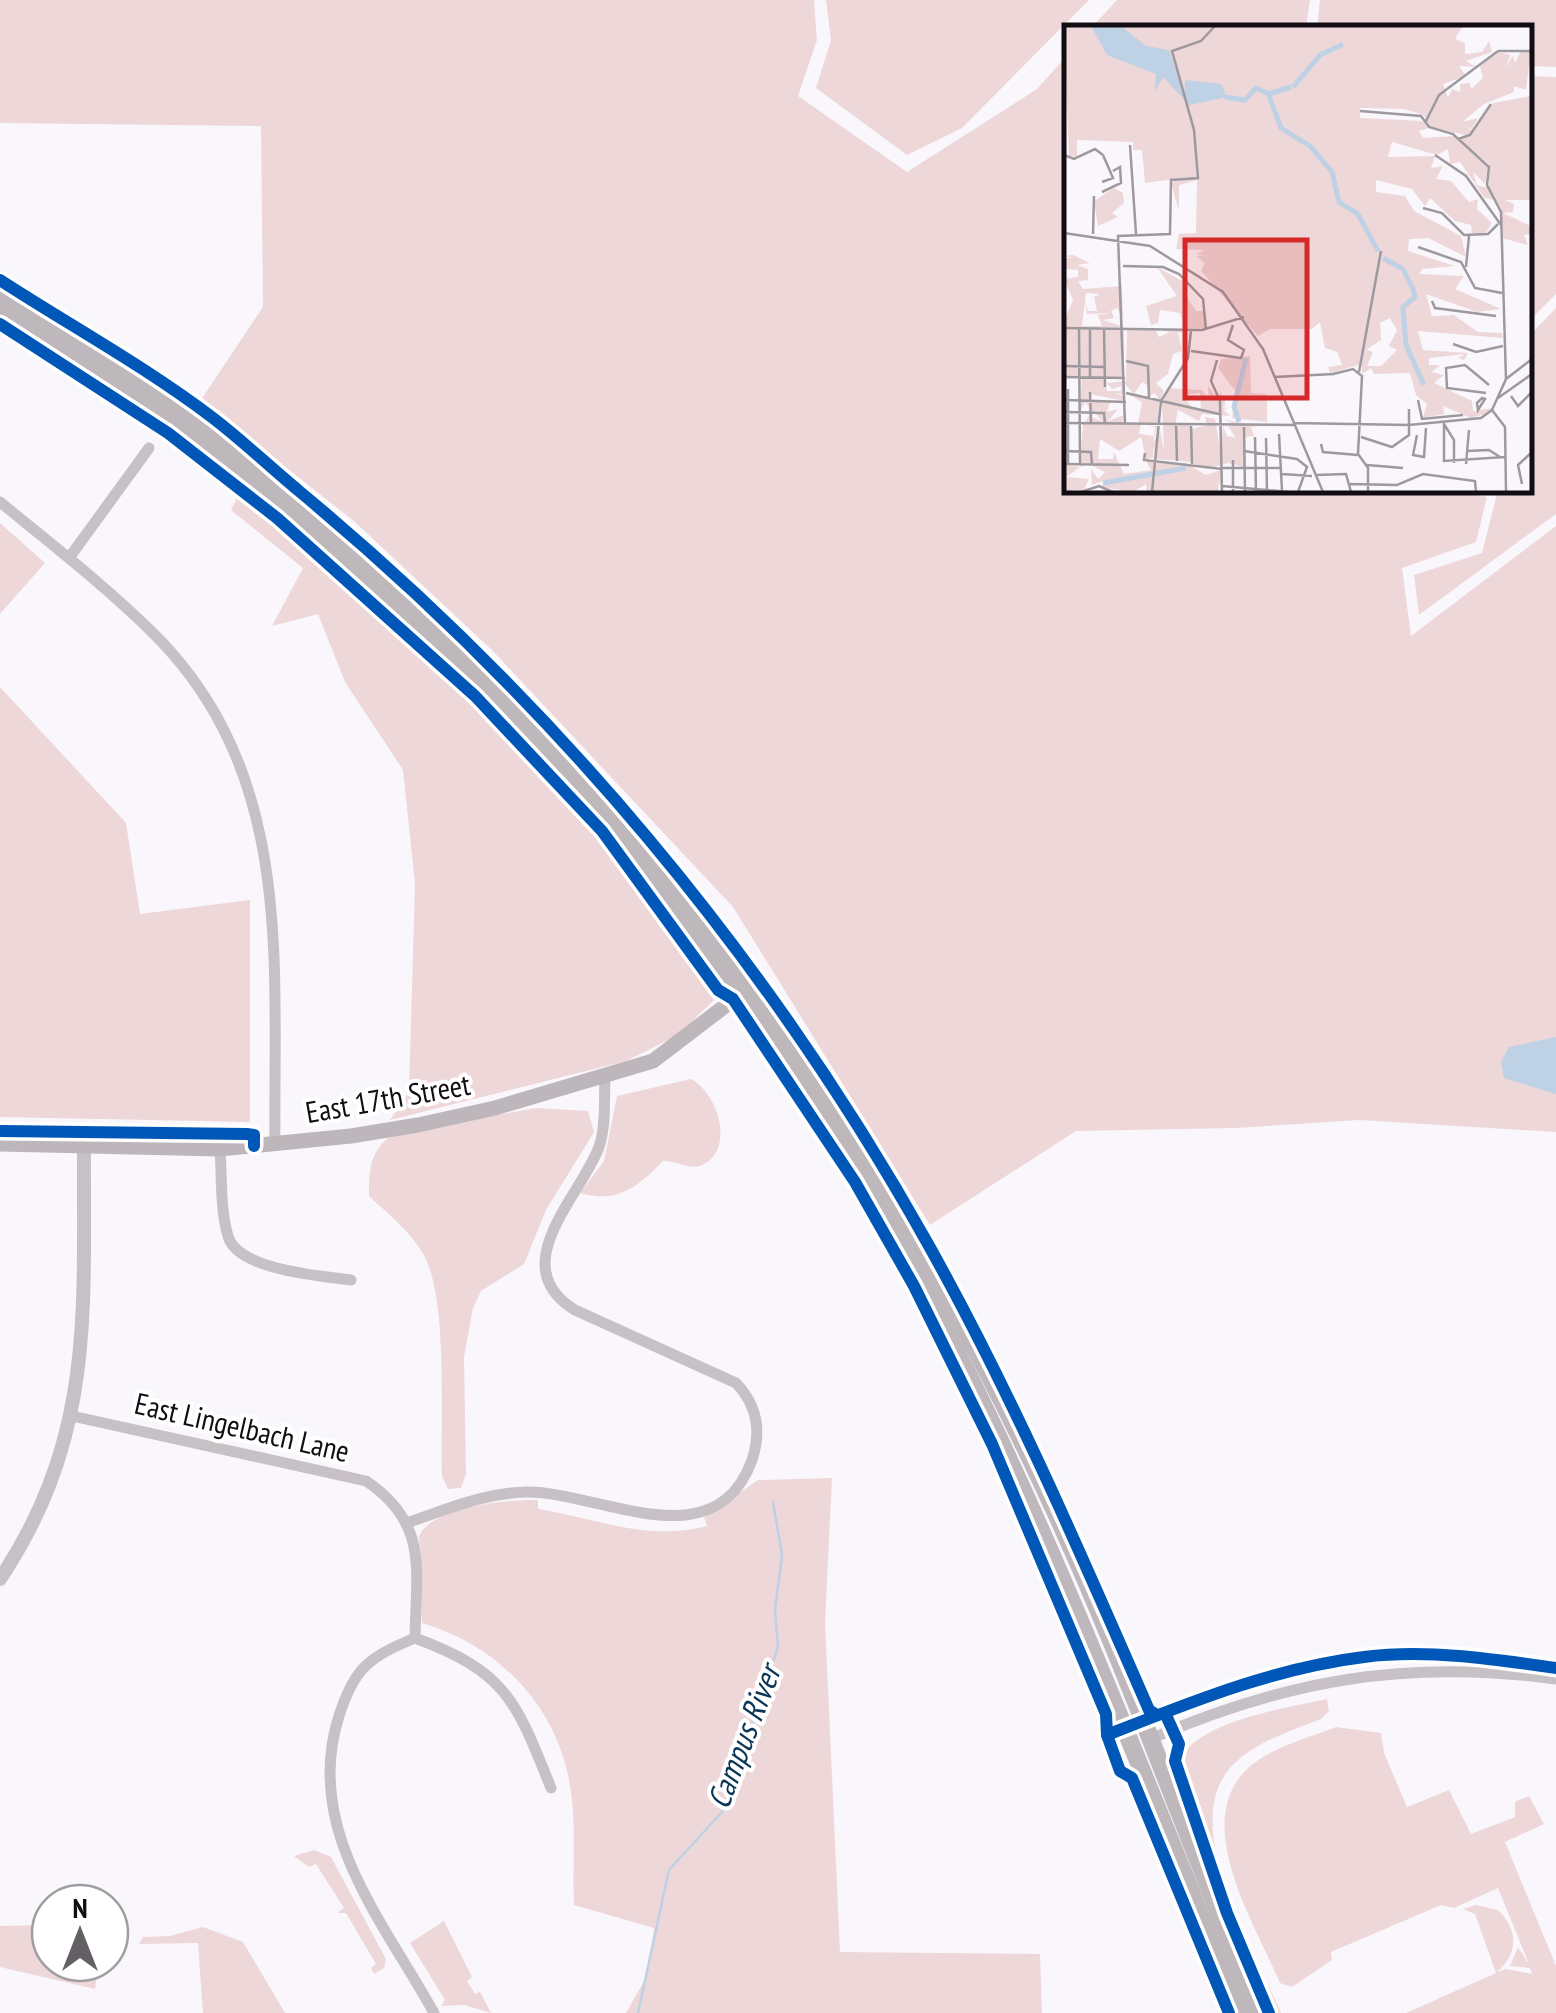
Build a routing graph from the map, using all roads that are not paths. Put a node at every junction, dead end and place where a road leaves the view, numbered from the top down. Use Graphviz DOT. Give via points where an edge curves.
graph roads {
  1 [pos="0,290"];
  2 [pos="0,310"];
  3 [pos="174,416"];
  4 [pos="149,448"];
  5 [pos="0,502"];
  6 [pos="69,558"];
  7 [pos="747,990"];
  8 [pos="606,1078"];
  9 [pos="0,1144"];
  10 [pos="274,1145"];
  11 [pos="84,1146"];
  12 [pos="220,1149"];
  13 [pos="351,1280"];
  14 [pos="72,1416"];
  15 [pos="408,1522"];
  16 [pos="0,1579"];
  17 [pos="415,1638"];
  18 [pos="1556,1679"];
  19 [pos="1151,1738"];
  20 [pos="1130,1747"];
  21 [pos="551,1788"];
  22 [pos="434,2013"];
  23 [pos="1241,2013"];
  24 [pos="1260,2013"];
  1 -- 3 [label="highway"];
  2 -- 3 [label="highway"];
  3 -- 7 [label="highway" via="490,699"];
  4 -- 6 [label="street"];
  5 -- 6 [label="street"];
  6 -- 10 [label="street" via="152,632 189,676 259,814 273,892"];
  7 -- 8 [label="main road, East 17th Street" via="668,1054"];
  7 -- 19 [label="highway" via="854,1132 941,1282 1051,1500"];
  7 -- 20 [label="highway" via="950,1338"];
  8 -- 10 [label="main road, East 17th Street" via="418,1124"];
  8 -- 15 [label="street" via="601,1144 551,1232 546,1252 552,1286 576,1310 716,1370 742,1389 758,1436 739,1487 698,1512 660,1518 531,1492 472,1500"];
  9 -- 11 [label="main road, East 17th Street"];
  10 -- 12 [label="main road, East 17th Street"];
  11 -- 12 [label="main road, East 17th Street"];
  11 -- 14 [label="street" via="84,1318"];
  12 -- 13 [label="street" via="228,1240 239,1252 285,1270"];
  14 -- 15 [label="street, East Lingelbach Lane" via="366,1482 388,1496"];
  14 -- 16 [label="street" via="46,1495"];
  15 -- 17 [label="street" via="416,1558"];
  17 -- 21 [label="street" via="455,1652 492,1679 519,1709"];
  17 -- 22 [label="street" via="382,1651 356,1673 335,1728 327,1787 340,1843"];
  18 -- 19 [label="street" via="1464,1670 1380,1672 1270,1693"];
  19 -- 20 [label="street"];
  19 -- 24 [label="highway"];
  20 -- 23 [label="highway"];
}
